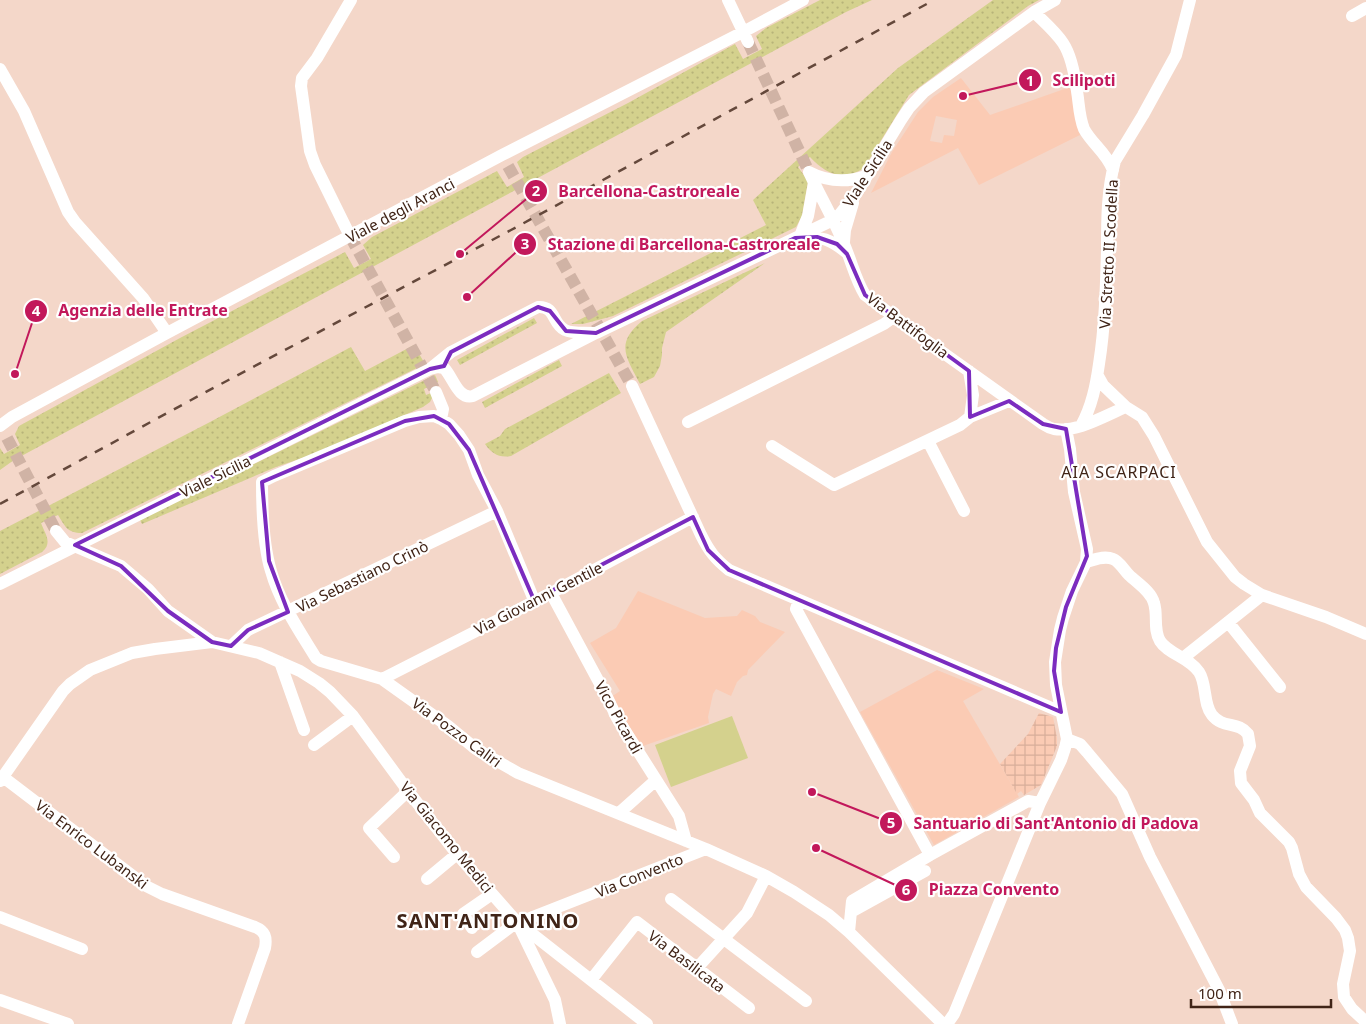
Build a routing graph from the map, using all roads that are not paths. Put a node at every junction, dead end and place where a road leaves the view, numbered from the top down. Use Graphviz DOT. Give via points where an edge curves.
graph roads {
  1 [pos="351,0"];
  2 [pos="728,0"];
  3 [pos="803,0"];
  4 [pos="1055,0"];
  5 [pos="1190,0"];
  6 [pos="1366,8"];
  7 [pos="1034,12"];
  8 [pos="1352,16"];
  9 [pos="746,37"];
  10 [pos="0,69"];
  11 [pos="1113,170"];
  12 [pos="866,176"];
  13 [pos="812,178"];
  14 [pos="856,194"];
  15 [pos="833,220"];
  16 [pos="350,236"];
  17 [pos="798,237"];
  18 [pos="846,249"];
  19 [pos="895,316"];
  20 [pos="167,333"];
  21 [pos="596,333"];
  22 [pos="448,354"];
  23 [pos="430,369"];
  24 [pos="446,370"];
  25 [pos="969,371"];
  26 [pos="1098,376"];
  27 [pos="632,386"];
  28 [pos="436,392"];
  29 [pos="1010,401"];
  30 [pos="1126,406"];
  31 [pos="970,418"];
  32 [pos="441,419"];
  33 [pos="688,422"];
  34 [pos="0,426"];
  35 [pos="1081,426"];
  36 [pos="1066,429"];
  37 [pos="7,438"];
  38 [pos="928,440"];
  39 [pos="772,446"];
  40 [pos="497,511"];
  41 [pos="964,511"];
  42 [pos="693,517"];
  43 [pos="56,531"];
  44 [pos="75,545"];
  45 [pos="1086,562"];
  46 [pos="0,584"];
  47 [pos="551,593"];
  48 [pos="1262,594"];
  49 [pos="534,600"];
  50 [pos="799,600"];
  51 [pos="288,612"];
  52 [pos="1228,622"];
  53 [pos="1366,634"];
  54 [pos="212,642"];
  55 [pos="231,646"];
  56 [pos="316,658"];
  57 [pos="1183,658"];
  58 [pos="280,662"];
  59 [pos="304,674"];
  60 [pos="382,679"];
  61 [pos="1280,687"];
  62 [pos="1061,712"];
  63 [pos="353,716"];
  64 [pos="304,730"];
  65 [pos="1067,739"];
  66 [pos="314,745"];
  67 [pos="2,779"];
  68 [pos="656,780"];
  69 [pos="408,791"];
  70 [pos="1040,803"];
  71 [pos="619,813"];
  72 [pos="686,841"];
  73 [pos="706,849"];
  74 [pos="457,854"];
  75 [pos="930,854"];
  76 [pos="394,857"];
  77 [pos="925,871"];
  78 [pos="766,876"];
  79 [pos="427,878"];
  80 [pos="492,894"];
  81 [pos="671,899"];
  82 [pos="851,912"];
  83 [pos="0,917"];
  84 [pos="517,922"];
  85 [pos="472,928"];
  86 [pos="849,932"];
  87 [pos="724,939"];
  88 [pos="82,948"];
  89 [pos="477,952"];
  90 [pos="697,968"];
  91 [pos="591,980"];
  92 [pos="0,1000"];
  93 [pos="806,1001"];
  94 [pos="749,1008"];
  95 [pos="1366,1022"];
  96 [pos="68,1024"];
  97 [pos="238,1024"];
  98 [pos="560,1024"];
  99 [pos="648,1024"];
  100 [pos="944,1024"];
  101 [pos="947,1024"];
  102 [pos="1232,1024"];
  1 -- 16 [label="street" via="302,78 301,86 310,151"];
  2 -- 9 [label="street"];
  3 -- 9 [label="street, Viale degli Aranci"];
  4 -- 7 [label="street, Viale Sicilia"];
  5 -- 11 [label="street, Via Stretto II Scodella" via="1176,55 1115,161"];
  6 -- 8 [label="street"];
  7 -- 11 [label="street" via="1067,50 1084,128"];
  7 -- 12 [label="street, Viale Sicilia" via="924,92 905,114"];
  9 -- 16 [label="street, Viale degli Aranci" via="505,161"];
  10 -- 20 [label="street" via="24,111 68,212 143,298"];
  11 -- 26 [label="street, Via Stretto II Scodella" via="1108,201 1105,310"];
  12 -- 13 [label="street" via="848,181"];
  12 -- 14 [label="street, Viale Sicilia"];
  13 -- 15 [label="street, Via Battifoglia"];
  13 -- 17 [label="street" via="808,216"];
  14 -- 15 [label="street, Viale Sicilia"];
  14 -- 18 [label="street" via="845,230"];
  15 -- 17 [label="street, Viale Sicilia"];
  15 -- 18 [label="street, Via Battifoglia"];
  16 -- 20 [label="street, Viale degli Aranci"];
  17 -- 18 [label="street" via="827,240"];
  17 -- 21 [label="street, Viale Sicilia"];
  18 -- 19 [label="street, Via Battifoglia" via="865,295"];
  19 -- 25 [label="street, Via Battifoglia"];
  19 -- 33 [label="street"];
  20 -- 34 [label="street, Viale degli Aranci"];
  21 -- 22 [label="street, Viale Sicilia" via="566,331 550,311 538,307"];
  21 -- 24 [label="street, Viale Sicilia" via="471,397 462,394"];
  22 -- 23 [label="street, Viale Sicilia"];
  22 -- 24 [label="street"];
  23 -- 24 [label="street, Viale Sicilia"];
  23 -- 44 [label="street, Viale Sicilia"];
  25 -- 29 [label="street, Via Battifoglia"];
  25 -- 31 [label="street"];
  26 -- 30 [label="street"];
  26 -- 35 [label="street, Via Stretto II Scodella" via="1088,414"];
  27 -- 42 [label="street"];
  28 -- 32 [label="street" via="443,410"];
  29 -- 31 [label="street"];
  29 -- 36 [label="street, Via Battifoglia" via="1043,424"];
  30 -- 35 [label="street"];
  30 -- 48 [label="street" via="1149,428 1212,549 1235,576"];
  31 -- 38 [label="street"];
  32 -- 40 [label="street" via="459,435 469,450"];
  32 -- 51 [label="street" via="419,416 262,482 262,515 271,572"];
  34 -- 37 [label="street"];
  35 -- 36 [label="street"];
  36 -- 45 [label="street" via="1074,492 1087,550"];
  38 -- 39 [label="street" via="834,485"];
  38 -- 41 [label="street"];
  40 -- 49 [label="street"];
  40 -- 51 [label="street, Via Sebastiano Crinò"];
  42 -- 47 [label="street, Via Giovanni Gentile"];
  42 -- 50 [label="street" via="708,550 717,561 729,570"];
  43 -- 44 [label="street" via="65,542"];
  44 -- 46 [label="street, Viale Sicilia"];
  44 -- 54 [label="street" via="121,566 168,611"];
  45 -- 57 [label="street" via="1106,557 1117,561 1154,600 1157,632 1162,644"];
  45 -- 62 [label="street" via="1066,607 1056,648 1054,672"];
  47 -- 49 [label="street, Via Giovanni Gentile"];
  47 -- 68 [label="street, Vico Picardi" via="616,718"];
  48 -- 52 [label="street"];
  48 -- 53 [label="street"];
  49 -- 60 [label="street, Via Giovanni Gentile"];
  50 -- 62 [label="street"];
  50 -- 75 [label="street" via="796,609"];
  51 -- 55 [label="street, Via Sebastiano Crinò" via="248,630"];
  51 -- 56 [label="street"];
  52 -- 57 [label="street"];
  52 -- 61 [label="street"];
  54 -- 55 [label="street, Via Giacomo Medici"];
  54 -- 67 [label="street, Via Giacomo Medici" via="132,653 74,680"];
  55 -- 58 [label="street, Via Giacomo Medici"];
  56 -- 59 [label="street"];
  56 -- 60 [label="street, Via Pozzo Caliri"];
  57 -- 95 [label="street" via="1200,673 1210,713 1216,720 1248,734 1250,746 1240,771 1241,783 1260,813 1289,842 1298,874 1306,887 1345,930 1350,951 1342,984 1344,997"];
  58 -- 59 [label="street, Via Giacomo Medici"];
  58 -- 64 [label="street"];
  59 -- 63 [label="street, Via Giacomo Medici" via="330,692"];
  60 -- 71 [label="street, Via Pozzo Caliri" via="476,749 505,766"];
  62 -- 65 [label="street"];
  63 -- 66 [label="street"];
  63 -- 69 [label="street, Via Giacomo Medici"];
  65 -- 70 [label="street" via="1061,760"];
  65 -- 102 [label="street" via="1080,744 1122,794 1150,857 1219,990"];
  67 -- 97 [label="street, Via Enrico Lubanski" via="146,886 264,932 265,948"];
  68 -- 71 [label="street"];
  68 -- 72 [label="street, Vico Picardi" via="680,816"];
  69 -- 74 [label="street, Via Giacomo Medici"];
  69 -- 76 [label="street" via="369,828"];
  70 -- 75 [label="street" via="1028,801"];
  70 -- 101 [label="street" via="954,1014"];
  71 -- 72 [label="street, Via Pozzo Caliri"];
  72 -- 73 [label="street, Via Pozzo Caliri"];
  73 -- 78 [label="street, Via Pozzo Caliri"];
  73 -- 84 [label="street, Via Convento"];
  74 -- 79 [label="street"];
  74 -- 80 [label="street, Via Giacomo Medici"];
  75 -- 82 [label="street" via="852,901"];
  77 -- 82 [label="street"];
  78 -- 86 [label="street, Via Pozzo Caliri" via="816,906"];
  78 -- 87 [label="street" via="747,913"];
  80 -- 84 [label="street, Via Giacomo Medici"];
  80 -- 85 [label="street" via="463,914"];
  81 -- 87 [label="street"];
  82 -- 86 [label="street"];
  83 -- 88 [label="street"];
  84 -- 89 [label="street, Via Convento"];
  84 -- 91 [label="street, Via Giacomo Medici"];
  84 -- 98 [label="street" via="555,1000"];
  86 -- 100 [label="street, Via Pozzo Caliri"];
  87 -- 90 [label="street"];
  87 -- 93 [label="street"];
  90 -- 91 [label="street, Via Basilicata" via="637,922"];
  90 -- 94 [label="street, Via Basilicata"];
  91 -- 99 [label="street, Via Giacomo Medici"];
  92 -- 96 [label="street"];
}
